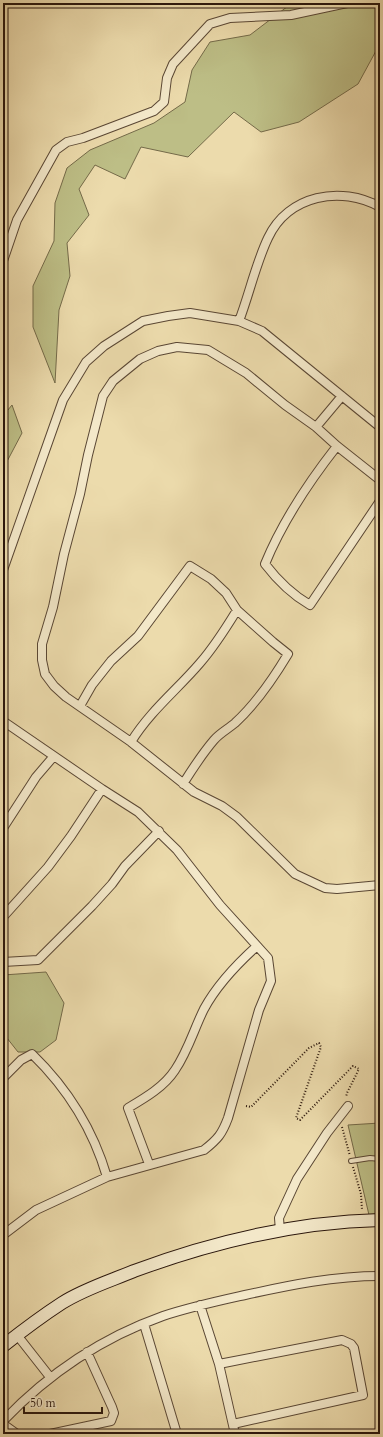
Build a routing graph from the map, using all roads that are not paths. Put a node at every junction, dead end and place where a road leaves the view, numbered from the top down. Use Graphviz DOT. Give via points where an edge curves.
graph roads {
  1 [pos="347,3"];
  2 [pos="380,207"];
  3 [pos="6,248"];
  4 [pos="3,261"];
  5 [pos="239,321"];
  6 [pos="342,396"];
  7 [pos="316,426"];
  8 [pos="380,427"];
  9 [pos="337,446"];
  10 [pos="380,480"];
  11 [pos="380,501"];
  12 [pos="3,570"];
  13 [pos="237,610"];
  14 [pos="80,706"];
  15 [pos="3,721"];
  16 [pos="131,742"];
  17 [pos="54,756"];
  18 [pos="183,784"];
  19 [pos="102,789"];
  20 [pos="3,828"];
  21 [pos="159,831"];
  22 [pos="380,885"];
  23 [pos="3,917"];
  24 [pos="257,946"];
  25 [pos="3,962"];
  26 [pos="3,1078"];
  27 [pos="348,1106"];
  28 [pos="380,1159"];
  29 [pos="351,1161"];
  30 [pos="149,1164"];
  31 [pos="107,1177"];
  32 [pos="380,1220"];
  33 [pos="280,1231"];
  34 [pos="3,1235"];
  35 [pos="380,1276"];
  36 [pos="200,1305"];
  37 [pos="144,1324"];
  38 [pos="17,1335"];
  39 [pos="3,1346"];
  40 [pos="87,1352"];
  41 [pos="219,1364"];
  42 [pos="50,1377"];
  43 [pos="3,1421"];
  44 [pos="3,1424"];
  45 [pos="233,1424"];
  46 [pos="17,1434"];
  47 [pos="50,1434"];
  48 [pos="177,1434"];
  49 [pos="235,1434"];
  1 -- 3 [label="street" via="290,15 230,18 210,24 173,64 167,78 164,102 154,112 68,142 56,150 17,220"];
  2 -- 5 [label="street" via="359,198 329,195 305,203 288,213 268,237"];
  3 -- 4 [label="street"];
  5 -- 6 [label="street" via="262,330"];
  5 -- 12 [label="street" via="190,313 143,321 104,346 86,362 63,400"];
  6 -- 7 [label="street"];
  6 -- 8 [label="street"];
  7 -- 9 [label="street"];
  7 -- 14 [label="street" via="246,373 208,350 177,347 158,351 140,359 113,381 103,396 97,417 42,644 45,674 54,686"];
  9 -- 10 [label="street"];
  9 -- 11 [label="street" via="298,500 274,542 266,564 278,580 298,599 310,605"];
  13 -- 14 [label="street" via="226,593 211,579 190,566 138,636 110,662"];
  13 -- 16 [label="street" via="201,662 158,705 140,726"];
  13 -- 18 [label="street" via="288,654 259,698 215,739"];
  14 -- 16 [label="street"];
  15 -- 17 [label="street"];
  16 -- 18 [label="street"];
  17 -- 19 [label="street"];
  17 -- 20 [label="street" via="36,777"];
  18 -- 22 [label="street" via="237,817 295,874 325,888"];
  19 -- 21 [label="street" via="138,812"];
  19 -- 23 [label="street" via="48,867"];
  21 -- 24 [label="street" via="220,906"];
  21 -- 25 [label="street" via="125,866 92,906 38,960"];
  24 -- 30 [label="street" via="236,965 213,994 175,1071 147,1097 128,1108"];
  24 -- 30 [label="street" via="268,958 271,981 259,1010 222,1133 204,1150"];
  26 -- 31 [label="street" via="32,1054 61,1084 84,1120 99,1150"];
  27 -- 33 [label="street" via="326,1133 297,1179 279,1218"];
  28 -- 29 [label="lane"];
  30 -- 31 [label="street"];
  31 -- 34 [label="street" via="36,1210"];
  32 -- 33 [label="street"];
  33 -- 38 [label="street" via="180,1254 99,1284 63,1303"];
  35 -- 36 [label="street" via="321,1280"];
  36 -- 37 [label="street"];
  36 -- 41 [label="street"];
  37 -- 40 [label="street" via="110,1338"];
  37 -- 48 [label="street"];
  38 -- 39 [label="street"];
  38 -- 42 [label="street"];
  40 -- 42 [label="street"];
  40 -- 47 [label="street" via="114,1413 110,1421"];
  41 -- 45 [label="street"];
  41 -- 45 [label="street" via="342,1340 354,1348 363,1394"];
  42 -- 43 [label="street"];
  44 -- 46 [label="street"];
  45 -- 49 [label="street"];
}
